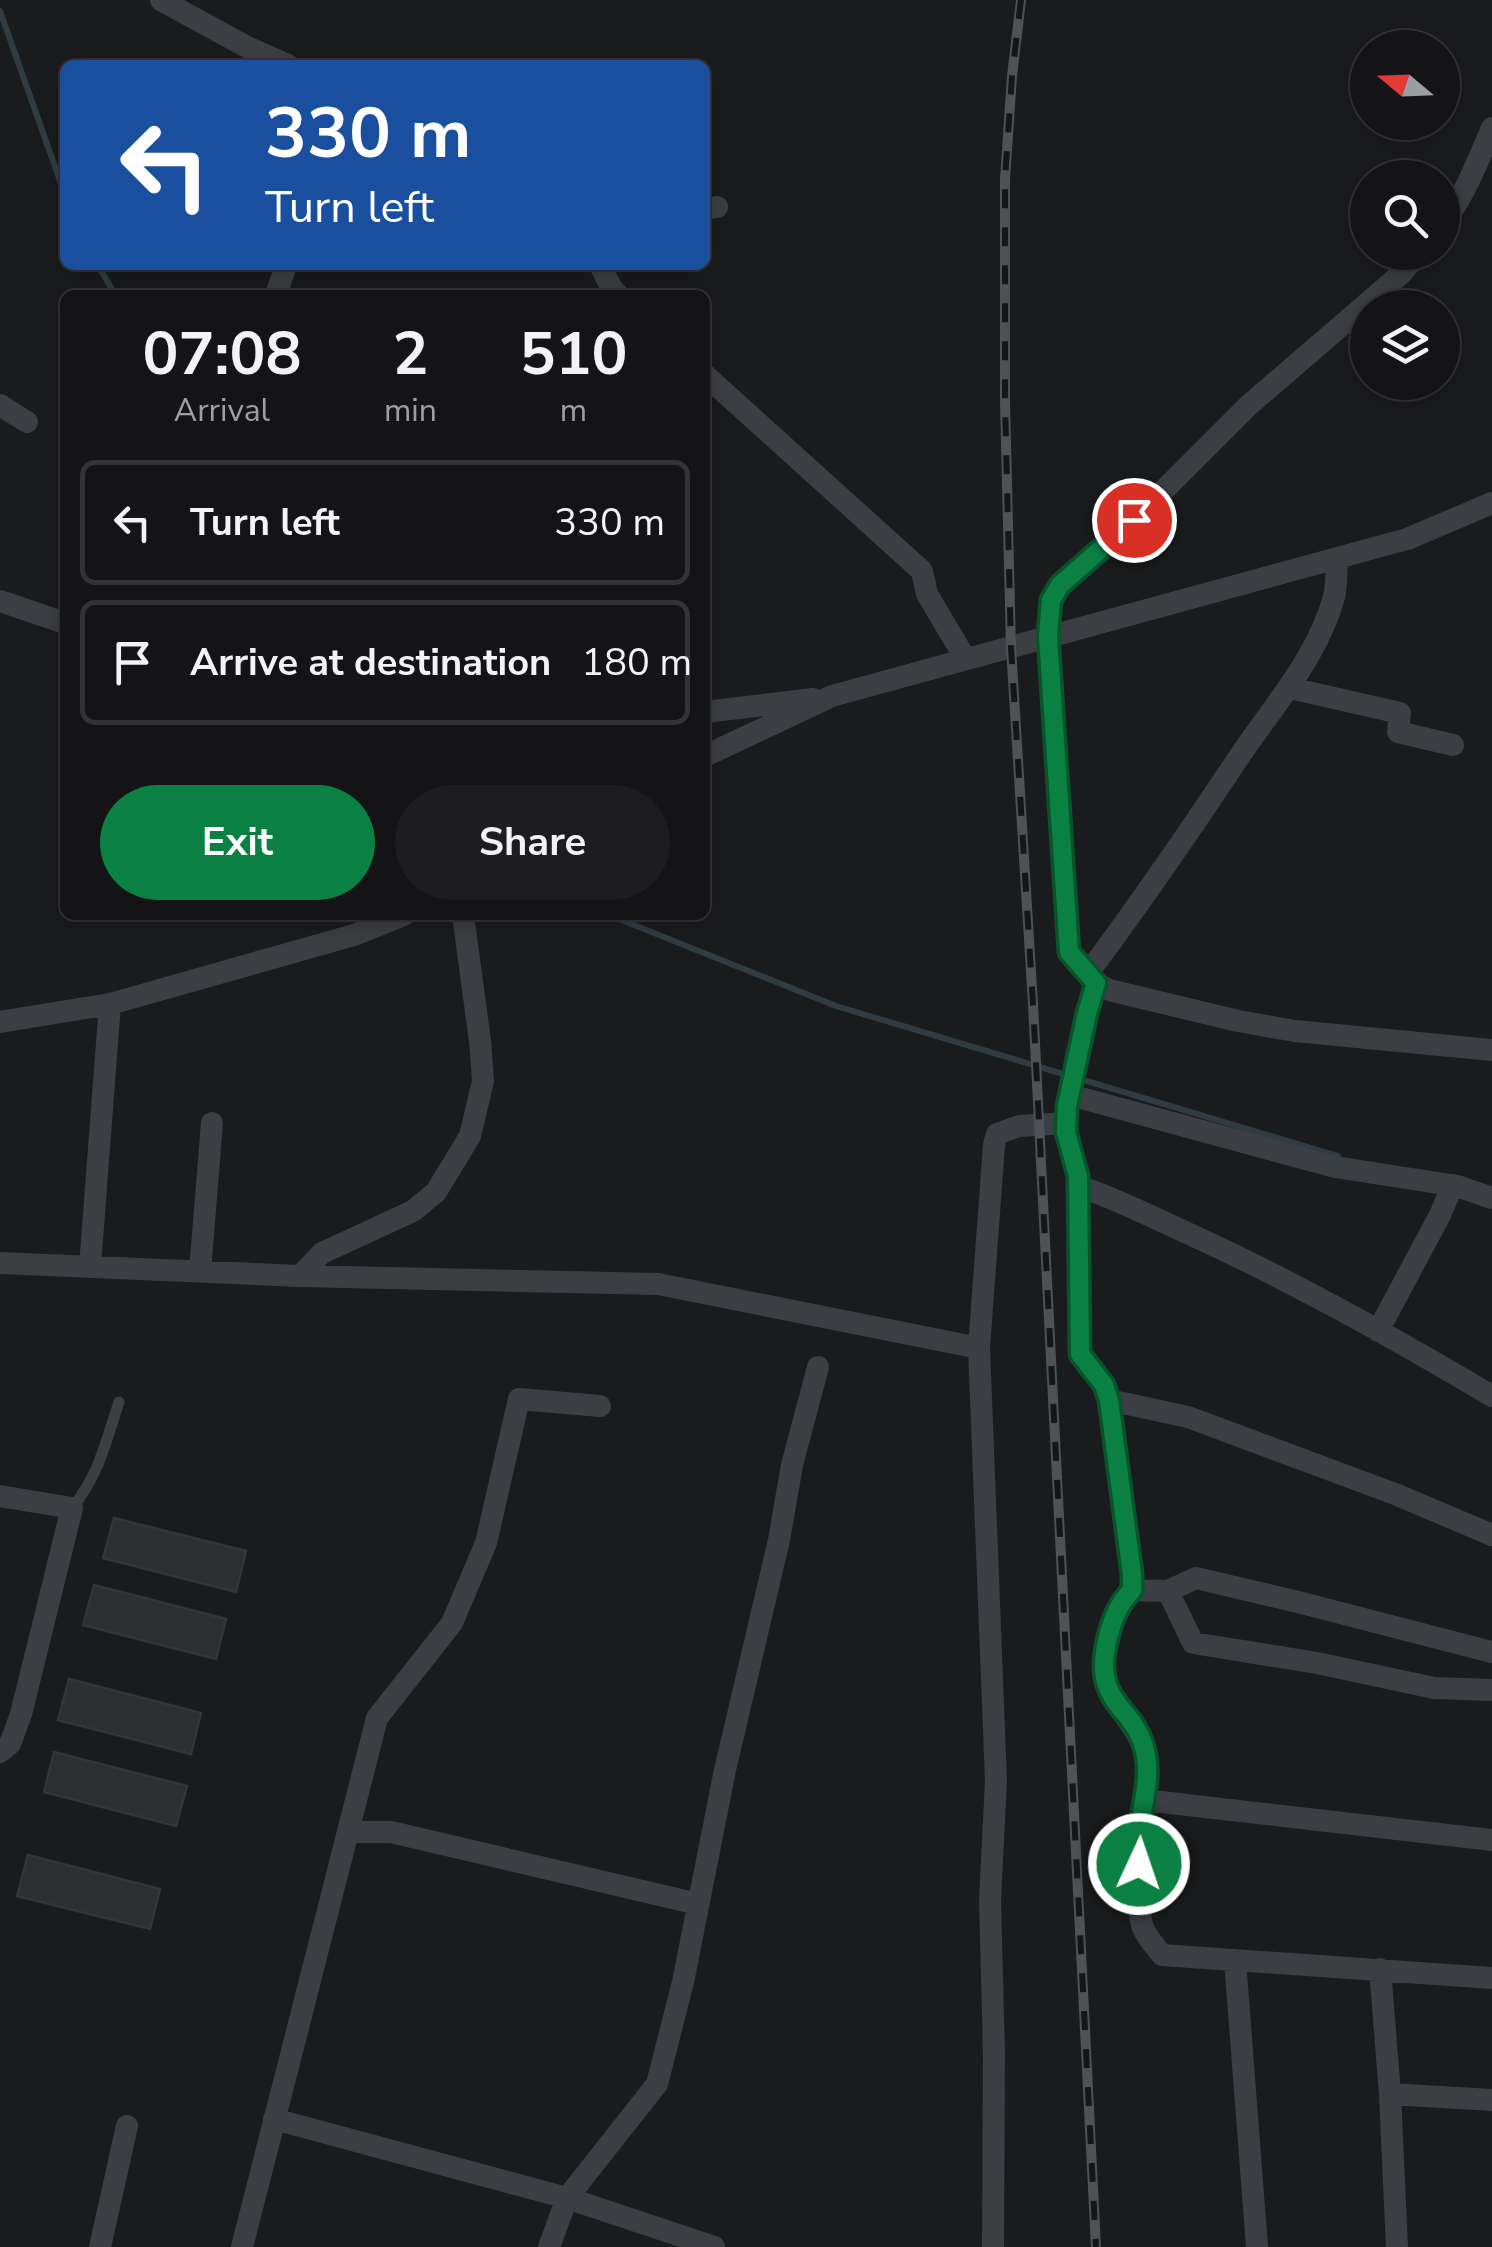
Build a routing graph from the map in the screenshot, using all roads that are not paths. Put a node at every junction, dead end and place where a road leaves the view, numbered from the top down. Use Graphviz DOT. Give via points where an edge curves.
graph roads {
  1 [pos="169,2"];
  2 [pos="244,56"];
  3 [pos="1492,128"];
  4 [pos="1460,195"];
  5 [pos="1405,270"];
  6 [pos="710,380"];
  7 [pos="0,405"];
  8 [pos="27,422"];
  9 [pos="1492,503"];
  10 [pos="1338,558"];
  11 [pos="0,601"];
  12 [pos="60,621"];
  13 [pos="1048,636"];
  14 [pos="965,658"];
  15 [pos="1290,688"];
  16 [pos="832,696"];
  17 [pos="710,711"];
  18 [pos="1452,745"];
  19 [pos="710,754"];
  20 [pos="392,920"];
  21 [pos="464,920"];
  22 [pos="1092,978"];
  23 [pos="110,1004"];
  24 [pos="0,1022"];
  25 [pos="1492,1050"];
  26 [pos="1070,1094"];
  27 [pos="212,1124"];
  28 [pos="1066,1124"];
  29 [pos="1454,1185"];
  30 [pos="1078,1186"];
  31 [pos="1492,1198"];
  32 [pos="0,1263"];
  33 [pos="90,1266"];
  34 [pos="200,1271"];
  35 [pos="300,1276"];
  36 [pos="1378,1331"];
  37 [pos="979,1348"];
  38 [pos="818,1367"];
  39 [pos="1492,1396"];
  40 [pos="1109,1400"];
  41 [pos="119,1402"];
  42 [pos="600,1406"];
  43 [pos="0,1496"];
  44 [pos="72,1508"];
  45 [pos="1492,1535"];
  46 [pos="1132,1590"];
  47 [pos="1168,1591"];
  48 [pos="1492,1652"];
  49 [pos="1492,1690"];
  50 [pos="0,1752"];
  51 [pos="1144,1800"];
  52 [pos="348,1832"];
  53 [pos="1492,1840"];
  54 [pos="698,1904"];
  55 [pos="1235,1960"];
  56 [pos="1380,1969"];
  57 [pos="1492,1978"];
  58 [pos="1390,2094"];
  59 [pos="1492,2100"];
  60 [pos="274,2120"];
  61 [pos="127,2126"];
  62 [pos="567,2198"];
  63 [pos="100,2247"];
  64 [pos="242,2247"];
  65 [pos="549,2247"];
  66 [pos="714,2247"];
  67 [pos="994,2247"];
  68 [pos="1257,2247"];
  69 [pos="1396,2247"];
  1 -- 2 [label="street"];
  3 -- 4 [label="street"];
  5 -- 13 [label="street" via="1060,585 1051,600"];
  6 -- 14 [label="street" via="922,571 927,594"];
  7 -- 8 [label="street"];
  9 -- 10 [label="street" via="1407,539"];
  10 -- 13 [label="street"];
  10 -- 15 [label="street" via="1334,595"];
  11 -- 12 [label="street"];
  13 -- 14 [label="street"];
  13 -- 22 [label="street" via="1069,952"];
  14 -- 16 [label="street"];
  15 -- 18 [label="street" via="1400,713 1398,732"];
  15 -- 22 [label="street"];
  16 -- 17 [label="street"];
  16 -- 19 [label="street"];
  20 -- 23 [label="street"];
  21 -- 35 [label="street" via="483,1081 470,1136 436,1192 413,1211 322,1253"];
  22 -- 25 [label="street" via="1108,990 1238,1022"];
  22 -- 26 [label="street"];
  23 -- 24 [label="street"];
  23 -- 33 [label="street"];
  26 -- 28 [label="street"];
  26 -- 29 [label="street" via="1335,1167"];
  27 -- 34 [label="street"];
  28 -- 30 [label="street"];
  28 -- 37 [label="street" via="997,1134"];
  29 -- 31 [label="street"];
  29 -- 36 [label="street"];
  30 -- 36 [label="street" via="1211,1244"];
  30 -- 40 [label="street" via="1080,1354"];
  32 -- 33 [label="street"];
  33 -- 34 [label="street"];
  34 -- 35 [label="street"];
  35 -- 37 [label="street" via="658,1284"];
  36 -- 39 [label="street"];
  37 -- 67 [label="street" via="996,1781 990,1900"];
  38 -- 54 [label="street"];
  40 -- 45 [label="street" via="1188,1416"];
  40 -- 46 [label="street"];
  41 -- 44 [label="lane" via="88,1489"];
  42 -- 52 [label="street" via="519,1399 486,1543 452,1623 377,1718"];
  43 -- 44 [label="street"];
  44 -- 50 [label="street" via="21,1714"];
  46 -- 47 [label="street"];
  46 -- 51 [label="street" via="1113,1618 1103,1673 1144,1748"];
  47 -- 48 [label="street" via="1196,1578"];
  47 -- 49 [label="street" via="1192,1643 1434,1688"];
  51 -- 53 [label="street"];
  51 -- 55 [label="street" via="1138,1882 1144,1932 1162,1955"];
  52 -- 54 [label="street" via="391,1832"];
  52 -- 60 [label="street"];
  54 -- 62 [label="street" via="657,2084"];
  55 -- 56 [label="street"];
  55 -- 68 [label="street"];
  56 -- 57 [label="street"];
  56 -- 58 [label="street"];
  58 -- 59 [label="street"];
  58 -- 69 [label="street"];
  60 -- 62 [label="street"];
  60 -- 64 [label="street"];
  61 -- 63 [label="street"];
  62 -- 65 [label="street"];
  62 -- 66 [label="street"];
}
